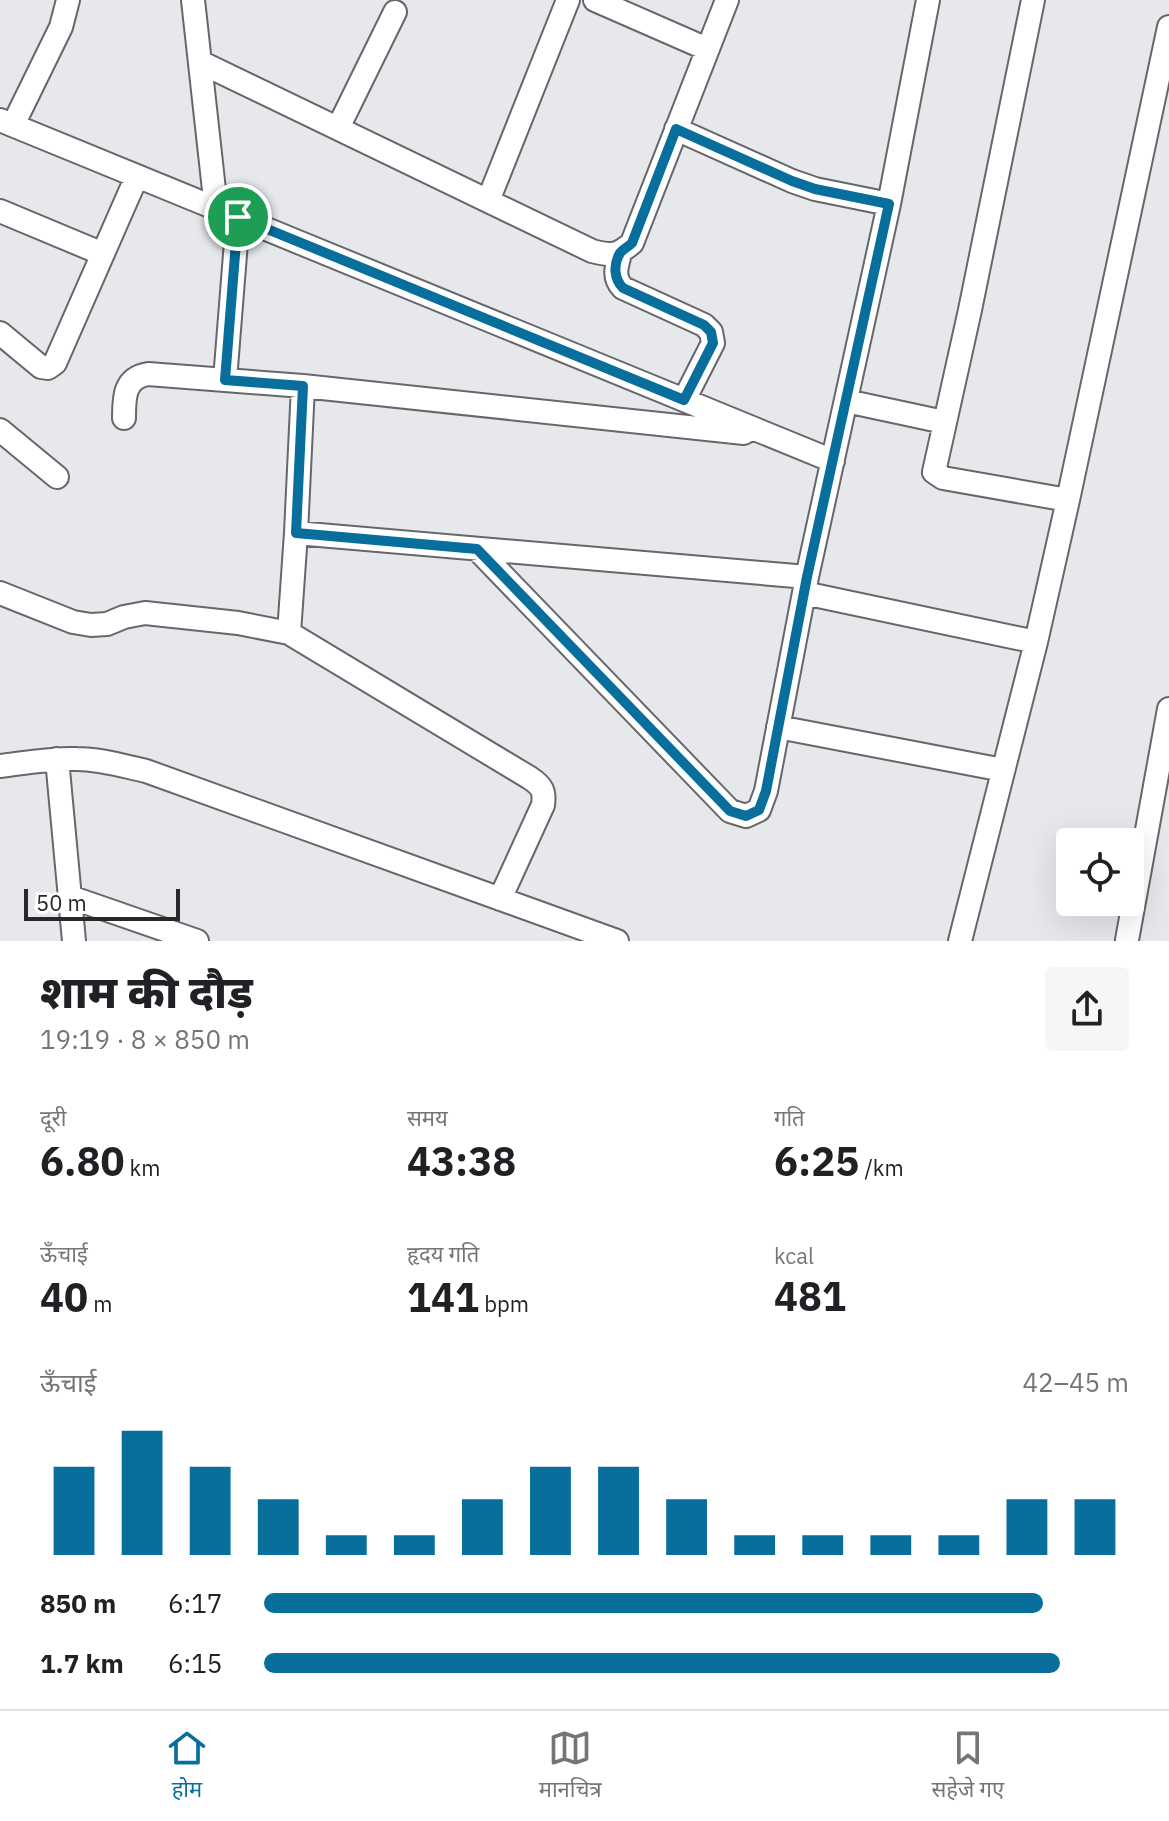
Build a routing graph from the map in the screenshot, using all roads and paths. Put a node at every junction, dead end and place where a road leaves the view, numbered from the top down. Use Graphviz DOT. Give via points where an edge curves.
graph roads {
  1 [pos="68,0"];
  2 [pos="193,0"];
  3 [pos="568,0"];
  4 [pos="595,0"];
  5 [pos="727,0"];
  6 [pos="928,0"];
  7 [pos="1033,0"];
  8 [pos="395,12"];
  9 [pos="1169,27"];
  10 [pos="707,49"];
  11 [pos="200,62"];
  12 [pos="7,122"];
  13 [pos="338,128"];
  14 [pos="676,129"];
  15 [pos="137,176"];
  16 [pos="488,201"];
  17 [pos="889,204"];
  18 [pos="216,208"];
  19 [pos="0,211"];
  20 [pos="238,217"];
  21 [pos="103,254"];
  22 [pos="620,254"];
  23 [pos="0,333"];
  24 [pos="225,380"];
  25 [pos="303,386"];
  26 [pos="684,400"];
  27 [pos="846,401"];
  28 [pos="124,418"];
  29 [pos="944,422"];
  30 [pos="0,430"];
  31 [pos="769,435"];
  32 [pos="833,461"];
  33 [pos="57,477"];
  34 [pos="1068,500"];
  35 [pos="296,533"];
  36 [pos="477,549"];
  37 [pos="806,585"];
  38 [pos="0,593"];
  39 [pos="289,633"];
  40 [pos="1036,642"];
  41 [pos="1169,709"];
  42 [pos="778,727"];
  43 [pos="57,759"];
  44 [pos="0,766"];
  45 [pos="1003,770"];
  46 [pos="70,897"];
  47 [pos="500,899"];
  48 [pos="1127,940"];
  49 [pos="74,941"];
  50 [pos="197,941"];
  51 [pos="617,941"];
  52 [pos="960,941"];
  1 -- 12 [label="street" via="61,27"];
  2 -- 11 [label="street"];
  3 -- 16 [label="street"];
  4 -- 10 [label="street"];
  5 -- 10 [label="street"];
  6 -- 17 [label="street"];
  7 -- 29 [label="street"];
  8 -- 13 [label="street"];
  9 -- 34 [label="street"];
  10 -- 14 [label="street"];
  11 -- 13 [label="street"];
  11 -- 18 [label="street"];
  12 -- 15 [label="street"];
  13 -- 16 [label="street"];
  14 -- 17 [label="street" via="792,181"];
  14 -- 22 [label="street" via="632,243"];
  15 -- 18 [label="street"];
  15 -- 21 [label="street"];
  16 -- 22 [label="street" via="592,251"];
  17 -- 27 [label="street"];
  18 -- 20 [label="street"];
  19 -- 21 [label="street"];
  20 -- 24 [label="street"];
  20 -- 26 [label="street"];
  21 -- 23 [label="street" via="55,363 41,367"];
  22 -- 26 [label="street" via="615,271 623,288 711,332 713,343"];
  24 -- 25 [label="street"];
  24 -- 28 [label="street" via="138,376 128,386"];
  25 -- 31 [label="street"];
  25 -- 35 [label="street"];
  26 -- 31 [label="street"];
  27 -- 29 [label="street"];
  27 -- 32 [label="street"];
  29 -- 34 [label="street" via="933,467 937,476"];
  30 -- 33 [label="street"];
  31 -- 32 [label="street"];
  32 -- 37 [label="street"];
  34 -- 40 [label="street"];
  35 -- 36 [label="street"];
  35 -- 39 [label="street"];
  36 -- 37 [label="street"];
  36 -- 42 [label="street" via="730,811 746,816 759,810"];
  37 -- 40 [label="street"];
  37 -- 42 [label="street"];
  38 -- 39 [label="street" via="91,625 145,613"];
  39 -- 47 [label="street" via="540,785 543,805"];
  40 -- 45 [label="street"];
  41 -- 48 [label="street"];
  42 -- 45 [label="street"];
  43 -- 44 [label="street"];
  43 -- 46 [label="street"];
  43 -- 47 [label="street" via="146,771"];
  45 -- 52 [label="street"];
  46 -- 49 [label="street"];
  46 -- 50 [label="street"];
  47 -- 51 [label="street"];
}
